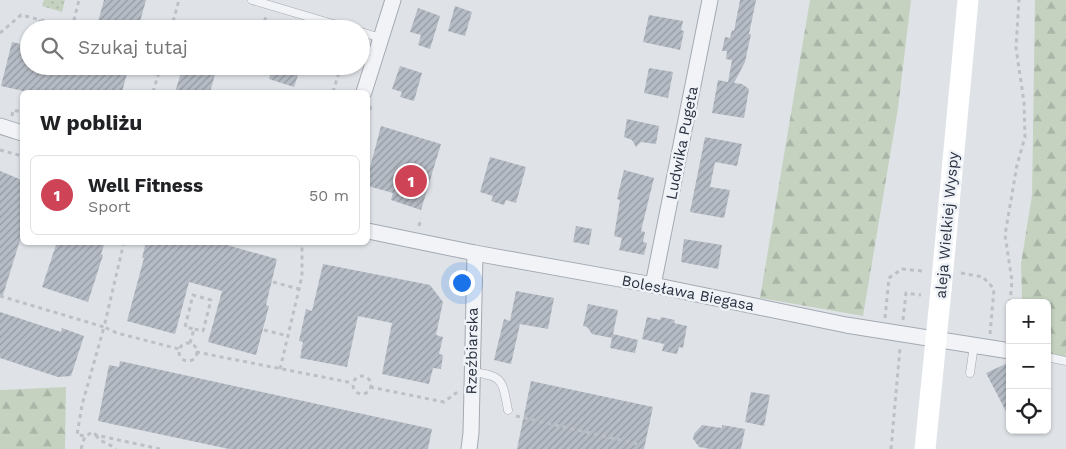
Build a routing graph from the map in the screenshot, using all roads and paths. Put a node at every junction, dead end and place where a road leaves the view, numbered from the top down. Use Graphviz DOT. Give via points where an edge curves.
graph roads {
  1 [pos="79,0"];
  2 [pos="179,0"];
  3 [pos="252,0"];
  4 [pos="393,0"];
  5 [pos="710,0"];
  6 [pos="968,0"];
  7 [pos="1019,0"];
  8 [pos="40,20"];
  9 [pos="75,20"];
  10 [pos="174,20"];
  11 [pos="320,20"];
  12 [pos="0,33"];
  13 [pos="370,35"];
  14 [pos="381,38"];
  15 [pos="370,73"];
  16 [pos="158,75"];
  17 [pos="339,75"];
  18 [pos="369,75"];
  19 [pos="154,90"];
  20 [pos="334,90"];
  21 [pos="365,90"];
  22 [pos="0,126"];
  23 [pos="20,132"];
  24 [pos="0,150"];
  25 [pos="20,155"];
  26 [pos="370,231"];
  27 [pos="123,245"];
  28 [pos="302,245"];
  29 [pos="475,253"];
  30 [pos="923,271"];
  31 [pos="961,273"];
  32 [pos="273,282"];
  33 [pos="653,285"];
  34 [pos="299,289"];
  35 [pos="931,292"];
  36 [pos="0,296"];
  37 [pos="1010,299"];
  38 [pos="903,322"];
  39 [pos="104,327"];
  40 [pos="194,329"];
  41 [pos="264,330"];
  42 [pos="884,331"];
  43 [pos="288,336"];
  44 [pos="901,342"];
  45 [pos="190,343"];
  46 [pos="981,346"];
  47 [pos="179,349"];
  48 [pos="1006,350"];
  49 [pos="196,352"];
  50 [pos="1051,358"];
  51 [pos="1066,361"];
  52 [pos="280,369"];
  53 [pos="472,372"];
  54 [pos="970,373"];
  55 [pos="353,383"];
  56 [pos="370,387"];
  57 [pos="471,394"];
  58 [pos="509,412"];
  59 [pos="96,435"];
  60 [pos="85,436"];
  61 [pos="136,444"];
  62 [pos="638,444"];
  63 [pos="81,449"];
  64 [pos="116,449"];
  65 [pos="134,449"];
  66 [pos="160,449"];
  67 [pos="469,449"];
  68 [pos="890,449"];
  69 [pos="925,449"];
  1 -- 9 [label="path"];
  2 -- 10 [label="path"];
  3 -- 11 [label="lane"];
  4 -- 14 [label="street"];
  5 -- 33 [label="street, Ludwika Pugeta"];
  6 -- 35 [label="main road, aleja Wielkiej Wyspy"];
  7 -- 37 [label="path" via="1016,48 1024,102 1025,137 1005,235 1012,281"];
  8 -- 12 [label="path" via="21,14"];
  13 -- 14 [label="lane"];
  14 -- 15 [label="street"];
  16 -- 19 [label="path"];
  17 -- 20 [label="path"];
  18 -- 21 [label="street"];
  22 -- 23 [label="street"];
  24 -- 25 [label="path"];
  26 -- 29 [label="street, Bolesława Biegasa"];
  27 -- 39 [label="path"];
  28 -- 34 [label="path"];
  29 -- 33 [label="street, Bolesława Biegasa"];
  29 -- 53 [label="street, Rzeźbiarska"];
  30 -- 42 [label="path" via="902,270 889,278"];
  31 -- 46 [label="path" via="983,277 994,289"];
  32 -- 34 [label="path"];
  33 -- 42 [label="street, Bolesława Biegasa"];
  34 -- 43 [label="path"];
  35 -- 38 [label="path" via="906,293"];
  35 -- 69 [label="main road, aleja Wielkiej Wyspy, bridge"];
  36 -- 39 [label="path"];
  39 -- 47 [label="path"];
  39 -- 60 [label="path" via="82,405 77,435"];
  40 -- 40 [label="path" via="185,327 193,295 211,300 203,331"];
  40 -- 45 [label="path"];
  41 -- 43 [label="path"];
  42 -- 46 [label="street, Bolesława Biegasa"];
  43 -- 52 [label="path"];
  44 -- 68 [label="path"];
  45 -- 47 [label="path"];
  45 -- 49 [label="path" via="196,347"];
  46 -- 48 [label="street, Bolesława Biegasa"];
  46 -- 54 [label="lane"];
  47 -- 49 [label="path" via="181,357 187,360"];
  49 -- 52 [label="path"];
  50 -- 51 [label="lane"];
  52 -- 55 [label="path"];
  53 -- 57 [label="street, Rzeźbiarska"];
  53 -- 58 [label="lane" via="498,378 503,385"];
  55 -- 56 [label="path" via="364,377 369,380"];
  55 -- 56 [label="path" via="354,389 361,394"];
  56 -- 57 [label="path" via="444,402 456,393"];
  57 -- 67 [label="street, Rzeźbiarska"];
  58 -- 62 [label="path"];
  59 -- 60 [label="path" via="93,432"];
  59 -- 61 [label="path"];
  59 -- 64 [label="path" via="101,442"];
  60 -- 63 [label="path"];
  61 -- 65 [label="path"];
  61 -- 66 [label="path"];
}
